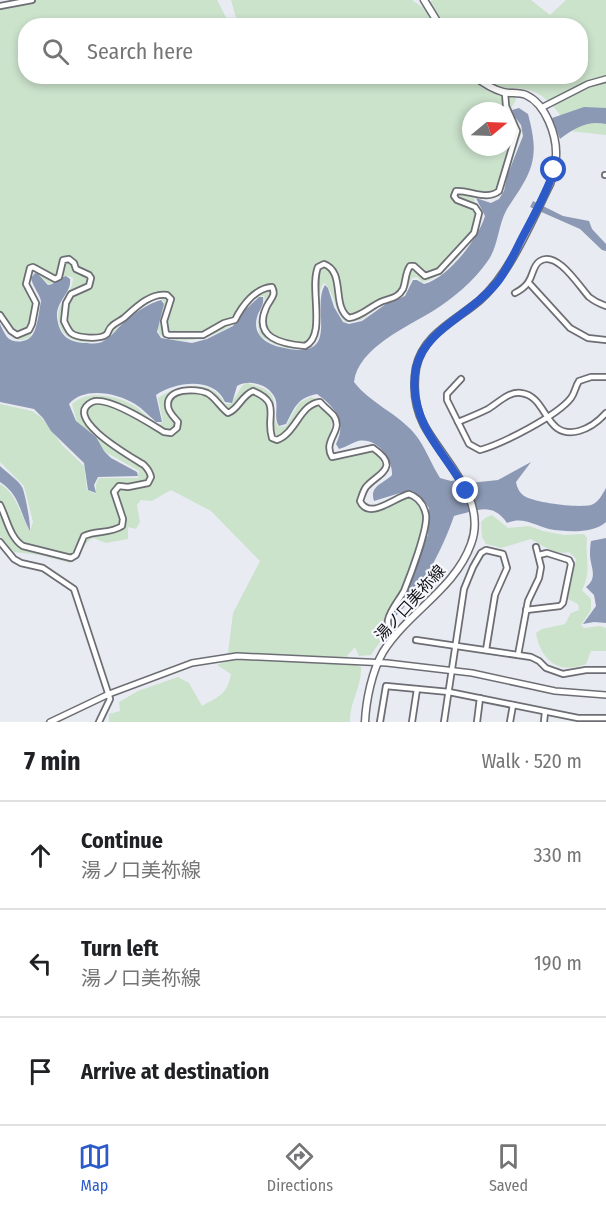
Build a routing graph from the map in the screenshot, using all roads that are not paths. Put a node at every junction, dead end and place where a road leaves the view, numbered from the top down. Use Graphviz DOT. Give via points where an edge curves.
graph roads {
  1 [pos="32,0"];
  2 [pos="424,0"];
  3 [pos="0,6"];
  4 [pos="435,18"];
  5 [pos="606,79"];
  6 [pos="485,84"];
  7 [pos="505,93"];
  8 [pos="541,108"];
  9 [pos="529,283"];
  10 [pos="515,293"];
  11 [pos="606,306"];
  12 [pos="0,315"];
  13 [pos="606,340"];
  14 [pos="606,377"];
  15 [pos="461,379"];
  16 [pos="606,413"];
  17 [pos="547,417"];
  18 [pos="458,422"];
  19 [pos="0,505"];
  20 [pos="0,542"];
  21 [pos="537,547"];
  22 [pos="539,555"];
  23 [pos="525,610"];
  24 [pos="397,636"];
  25 [pos="416,640"];
  26 [pos="455,646"];
  27 [pos="486,650"];
  28 [pos="518,654"];
  29 [pos="378,662"];
  30 [pos="452,670"];
  31 [pos="606,670"];
  32 [pos="417,688"];
  33 [pos="449,692"];
  34 [pos="108,694"];
  35 [pos="606,694"];
  36 [pos="480,698"];
  37 [pos="513,705"];
  38 [pos="545,712"];
  39 [pos="606,718"];
  40 [pos="578,720"];
  41 [pos="50,722"];
  42 [pos="99,722"];
  43 [pos="365,722"];
  44 [pos="380,722"];
  45 [pos="412,722"];
  46 [pos="444,722"];
  47 [pos="477,722"];
  48 [pos="510,722"];
  49 [pos="544,722"];
  1 -- 3 [label="street"];
  2 -- 4 [label="main road"];
  5 -- 8 [label="street"];
  6 -- 7 [label="main road"];
  7 -- 8 [label="main road" via="526,95"];
  7 -- 12 [label="street" via="517,131 499,191 486,196 463,190 456,191 454,196 479,213 474,233 439,271 425,276 410,266 398,295 358,317 345,316 334,272 324,264 318,267 314,281 316,331 310,344 268,336 264,330 265,309 274,295 272,287 244,303 235,320 203,335 166,334 164,321 171,299 157,294 132,309 103,336 82,338 72,334 64,321 66,303 71,294 89,286 91,278 79,272 69,259 63,260 55,279 30,268 26,284 36,303 29,330 17,335"];
  8 -- 24 [label="main road, 湯ノ口美祢線" via="556,146 554,170 543,196 501,277 478,302 431,339 417,365 415,394 424,425 470,500 474,529 473,540 454,576"];
  9 -- 10 [label="street"];
  9 -- 11 [label="street" via="536,264 553,259 591,299"];
  9 -- 13 [label="street" via="570,328 588,338"];
  14 -- 17 [label="street" via="579,381 571,398"];
  15 -- 18 [label="street" via="447,394"];
  16 -- 17 [label="street" via="594,425 575,432 558,429"];
  17 -- 18 [label="street" via="531,396 521,393 505,397"];
  17 -- 18 [label="street" via="480,450 469,444"];
  19 -- 24 [label="street" via="17,542 71,558 84,536 122,526 115,489 148,483 151,477 145,466 111,446 90,423 85,413 92,402 100,400 116,406 171,433 178,422 167,403 176,393 204,392 228,413 254,391 270,401 270,433 277,440 288,433 309,406 320,402 337,424 329,444 332,457 373,448 385,463 384,474 363,492 363,506 380,507 409,494 423,506 423,537 404,590 388,617"];
  20 -- 34 [label="street" via="14,559 43,568 74,589"];
  21 -- 22 [label="street"];
  22 -- 23 [label="street" via="539,578"];
  22 -- 23 [label="street" via="547,553 569,560 563,603"];
  23 -- 28 [label="street"];
  24 -- 29 [label="main road, 湯ノ口美祢線"];
  25 -- 26 [label="street"];
  26 -- 27 [label="street"];
  26 -- 27 [label="street" via="464,589 486,550 503,554 507,568 495,595"];
  26 -- 30 [label="street"];
  27 -- 28 [label="street"];
  28 -- 31 [label="street" via="563,674"];
  29 -- 30 [label="street"];
  29 -- 34 [label="street" via="254,655 213,658"];
  29 -- 43 [label="main road, 湯ノ口美祢線"];
  30 -- 33 [label="street"];
  30 -- 35 [label="street" via="555,691"];
  32 -- 33 [label="street"];
  32 -- 44 [label="street" via="386,686"];
  32 -- 45 [label="street"];
  33 -- 36 [label="street"];
  33 -- 46 [label="street"];
  34 -- 41 [label="street"];
  34 -- 42 [label="street" via="109,703"];
  36 -- 37 [label="street"];
  36 -- 47 [label="street"];
  37 -- 38 [label="street"];
  37 -- 48 [label="street"];
  38 -- 40 [label="street"];
  38 -- 49 [label="street"];
  39 -- 40 [label="street"];
}
